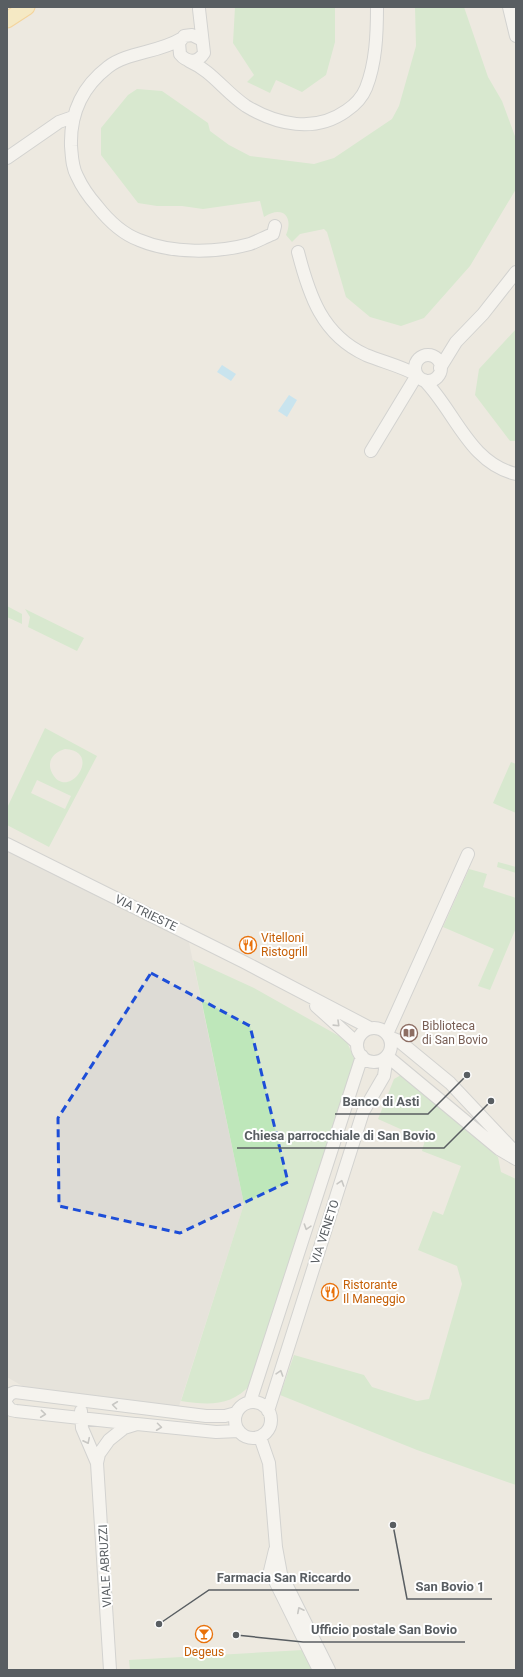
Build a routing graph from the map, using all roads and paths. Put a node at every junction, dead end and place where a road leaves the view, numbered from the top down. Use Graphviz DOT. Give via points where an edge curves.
graph roads {
  1 [pos="27,7"];
  2 [pos="378,7"];
  3 [pos="509,7"];
  4 [pos="199,8"];
  5 [pos="7,20"];
  6 [pos="516,36"];
  7 [pos="183,38"];
  8 [pos="203,46"];
  9 [pos="151,52"];
  10 [pos="185,59"];
  11 [pos="217,80"];
  12 [pos="73,117"];
  13 [pos="7,158"];
  14 [pos="275,226"];
  15 [pos="298,252"];
  16 [pos="516,272"];
  17 [pos="456,342"];
  18 [pos="424,356"];
  19 [pos="385,362"];
  20 [pos="440,371"];
  21 [pos="420,378"];
  22 [pos="448,409"];
  23 [pos="371,451"];
  24 [pos="516,474"];
  25 [pos="7,844"];
  26 [pos="468,854"];
  27 [pos="284,982"];
  28 [pos="370,1028"];
  29 [pos="388,1035"];
  30 [pos="357,1043"];
  31 [pos="362,1056"];
  32 [pos="387,1056"];
  33 [pos="516,1154"];
  34 [pos="516,1159"];
  35 [pos="7,1398"];
  36 [pos="86,1401"];
  37 [pos="250,1402"];
  38 [pos="7,1405"];
  39 [pos="268,1411"];
  40 [pos="236,1413"];
  41 [pos="81,1418"];
  42 [pos="137,1424"];
  43 [pos="239,1431"];
  44 [pos="260,1437"];
  45 [pos="97,1463"];
  46 [pos="276,1547"];
  47 [pos="110,1670"];
  48 [pos="319,1670"];
  49 [pos="329,1670"];
  1 -- 5 [label="main road"];
  2 -- 11 [label="street" via="377,35 366,88 350,108 323,123 293,124 262,114 246,105"];
  3 -- 6 [label="street"];
  4 -- 7 [label="street" via="191,29"];
  4 -- 8 [label="street"];
  7 -- 8 [label="street" via="192,34"];
  7 -- 9 [label="street"];
  7 -- 10 [label="street" via="178,50"];
  8 -- 10 [label="street" via="199,58"];
  8 -- 11 [label="street"];
  9 -- 10 [label="street"];
  9 -- 12 [label="street" via="129,56 107,67 87,89"];
  10 -- 11 [label="street" via="199,65"];
  12 -- 13 [label="street" via="59,122"];
  12 -- 14 [label="street" via="72,161 76,175 102,213 123,231 139,240 160,246 204,250 251,243 273,234"];
  15 -- 19 [label="street" via="314,305 328,326 346,343"];
  16 -- 17 [label="street" via="483,314"];
  17 -- 18 [label="street"];
  17 -- 20 [label="street"];
  18 -- 19 [label="street" via="400,364"];
  18 -- 20 [label="street" via="436,359"];
  18 -- 21 [label="street" via="415,367"];
  19 -- 21 [label="street"];
  20 -- 21 [label="street" via="431,381"];
  20 -- 22 [label="street"];
  21 -- 22 [label="street"];
  21 -- 23 [label="street"];
  22 -- 24 [label="street" via="464,437 477,452 491,463"];
  25 -- 27 [label="street, VIA TRIESTE"];
  26 -- 29 [label="street"];
  27 -- 28 [label="street"];
  27 -- 30 [label="street, one-way" via="327,1014"];
  28 -- 29 [label="street" via="378,1028"];
  28 -- 30 [label="street" via="361,1034"];
  29 -- 32 [label="street" via="391,1046"];
  29 -- 33 [label="street" via="450,1083"];
  30 -- 31 [label="street"];
  31 -- 32 [label="street" via="375,1062"];
  31 -- 37 [label="street, VIA VENETO, one-way"];
  32 -- 34 [label="street" via="499,1149"];
  39 -- 32 [label="street, VIA VENETO, one-way" via="363,1112 384,1076"];
  35 -- 36 [label="street" via="16,1392"];
  40 -- 36 [label="street, one-way" via="206,1416"];
  36 -- 41 [label="street"];
  37 -- 39 [label="street" via="262,1404"];
  37 -- 40 [label="street"];
  38 -- 41 [label="street, one-way" via="10,1410"];
  39 -- 44 [label="street" via="271,1419 269,1428"];
  40 -- 43 [label="street" via="235,1422"];
  41 -- 42 [label="street"];
  41 -- 45 [label="street, one-way" via="86,1439"];
  42 -- 43 [label="street, one-way" via="200,1431"];
  42 -- 45 [label="street" via="124,1428 109,1440 99,1454"];
  43 -- 44 [label="street" via="246,1437"];
  44 -- 46 [label="street" via="269,1464"];
  45 -- 47 [label="street, VIALE ABRUZZI"];
  46 -- 48 [label="street" via="270,1571"];
  49 -- 46 [label="street, one-way" via="281,1574"];
}
